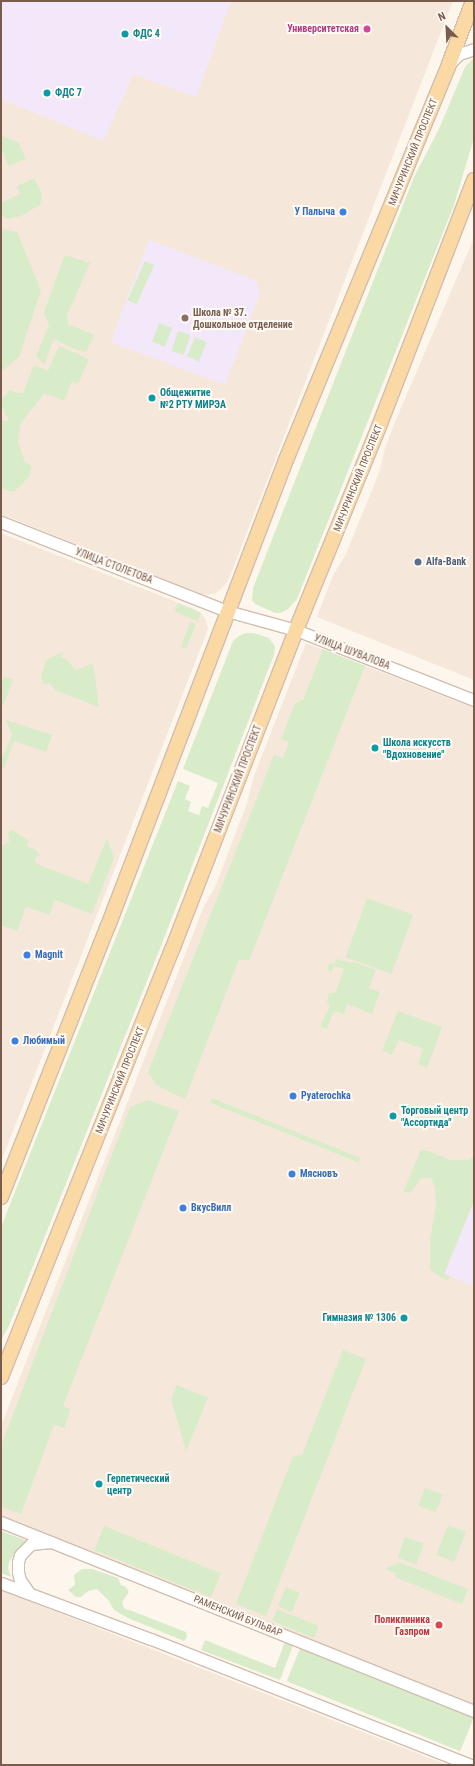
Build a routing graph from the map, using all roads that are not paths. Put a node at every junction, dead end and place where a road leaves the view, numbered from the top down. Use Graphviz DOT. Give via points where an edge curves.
graph roads {
  1 [pos="473,1"];
  2 [pos="474,49"];
  3 [pos="449,64"];
  4 [pos="474,180"];
  5 [pos="1,522"];
  6 [pos="227,611"];
  7 [pos="296,630"];
  8 [pos="474,700"];
  9 [pos="1,1197"];
  10 [pos="1,1377"];
  11 [pos="1,1522"];
  12 [pos="51,1542"];
  13 [pos="1,1583"];
  14 [pos="29,1593"];
  15 [pos="474,1711"];
  16 [pos="471,1765"];
  1 -- 3 [label="main road, МИЧУРИНСКИЙ ПРОСПЕКТ"];
  2 -- 3 [label="street" via="459,54"];
  3 -- 6 [label="main road, МИЧУРИНСКИЙ ПРОСПЕКТ" via="286,460"];
  4 -- 7 [label="main road, МИЧУРИНСКИЙ ПРОСПЕКТ" via="381,422"];
  5 -- 6 [label="street, УЛИЦА СТОЛЕТОВА"];
  6 -- 7 [label="street, УЛИЦА ШУВАЛОВА"];
  6 -- 9 [label="main road, МИЧУРИНСКИЙ ПРОСПЕКТ" via="111,919"];
  7 -- 8 [label="street, УЛИЦА ШУВАЛОВА"];
  7 -- 10 [label="main road, МИЧУРИНСКИЙ ПРОСПЕКТ" via="172,950"];
  11 -- 12 [label="street, РАМЕНСКИЙ БУЛЬВАР"];
  12 -- 14 [label="street" via="31,1544 20,1555 18,1572"];
  12 -- 15 [label="street, РАМЕНСКИЙ БУЛЬВАР"];
  13 -- 14 [label="street"];
  14 -- 16 [label="street"];
}
